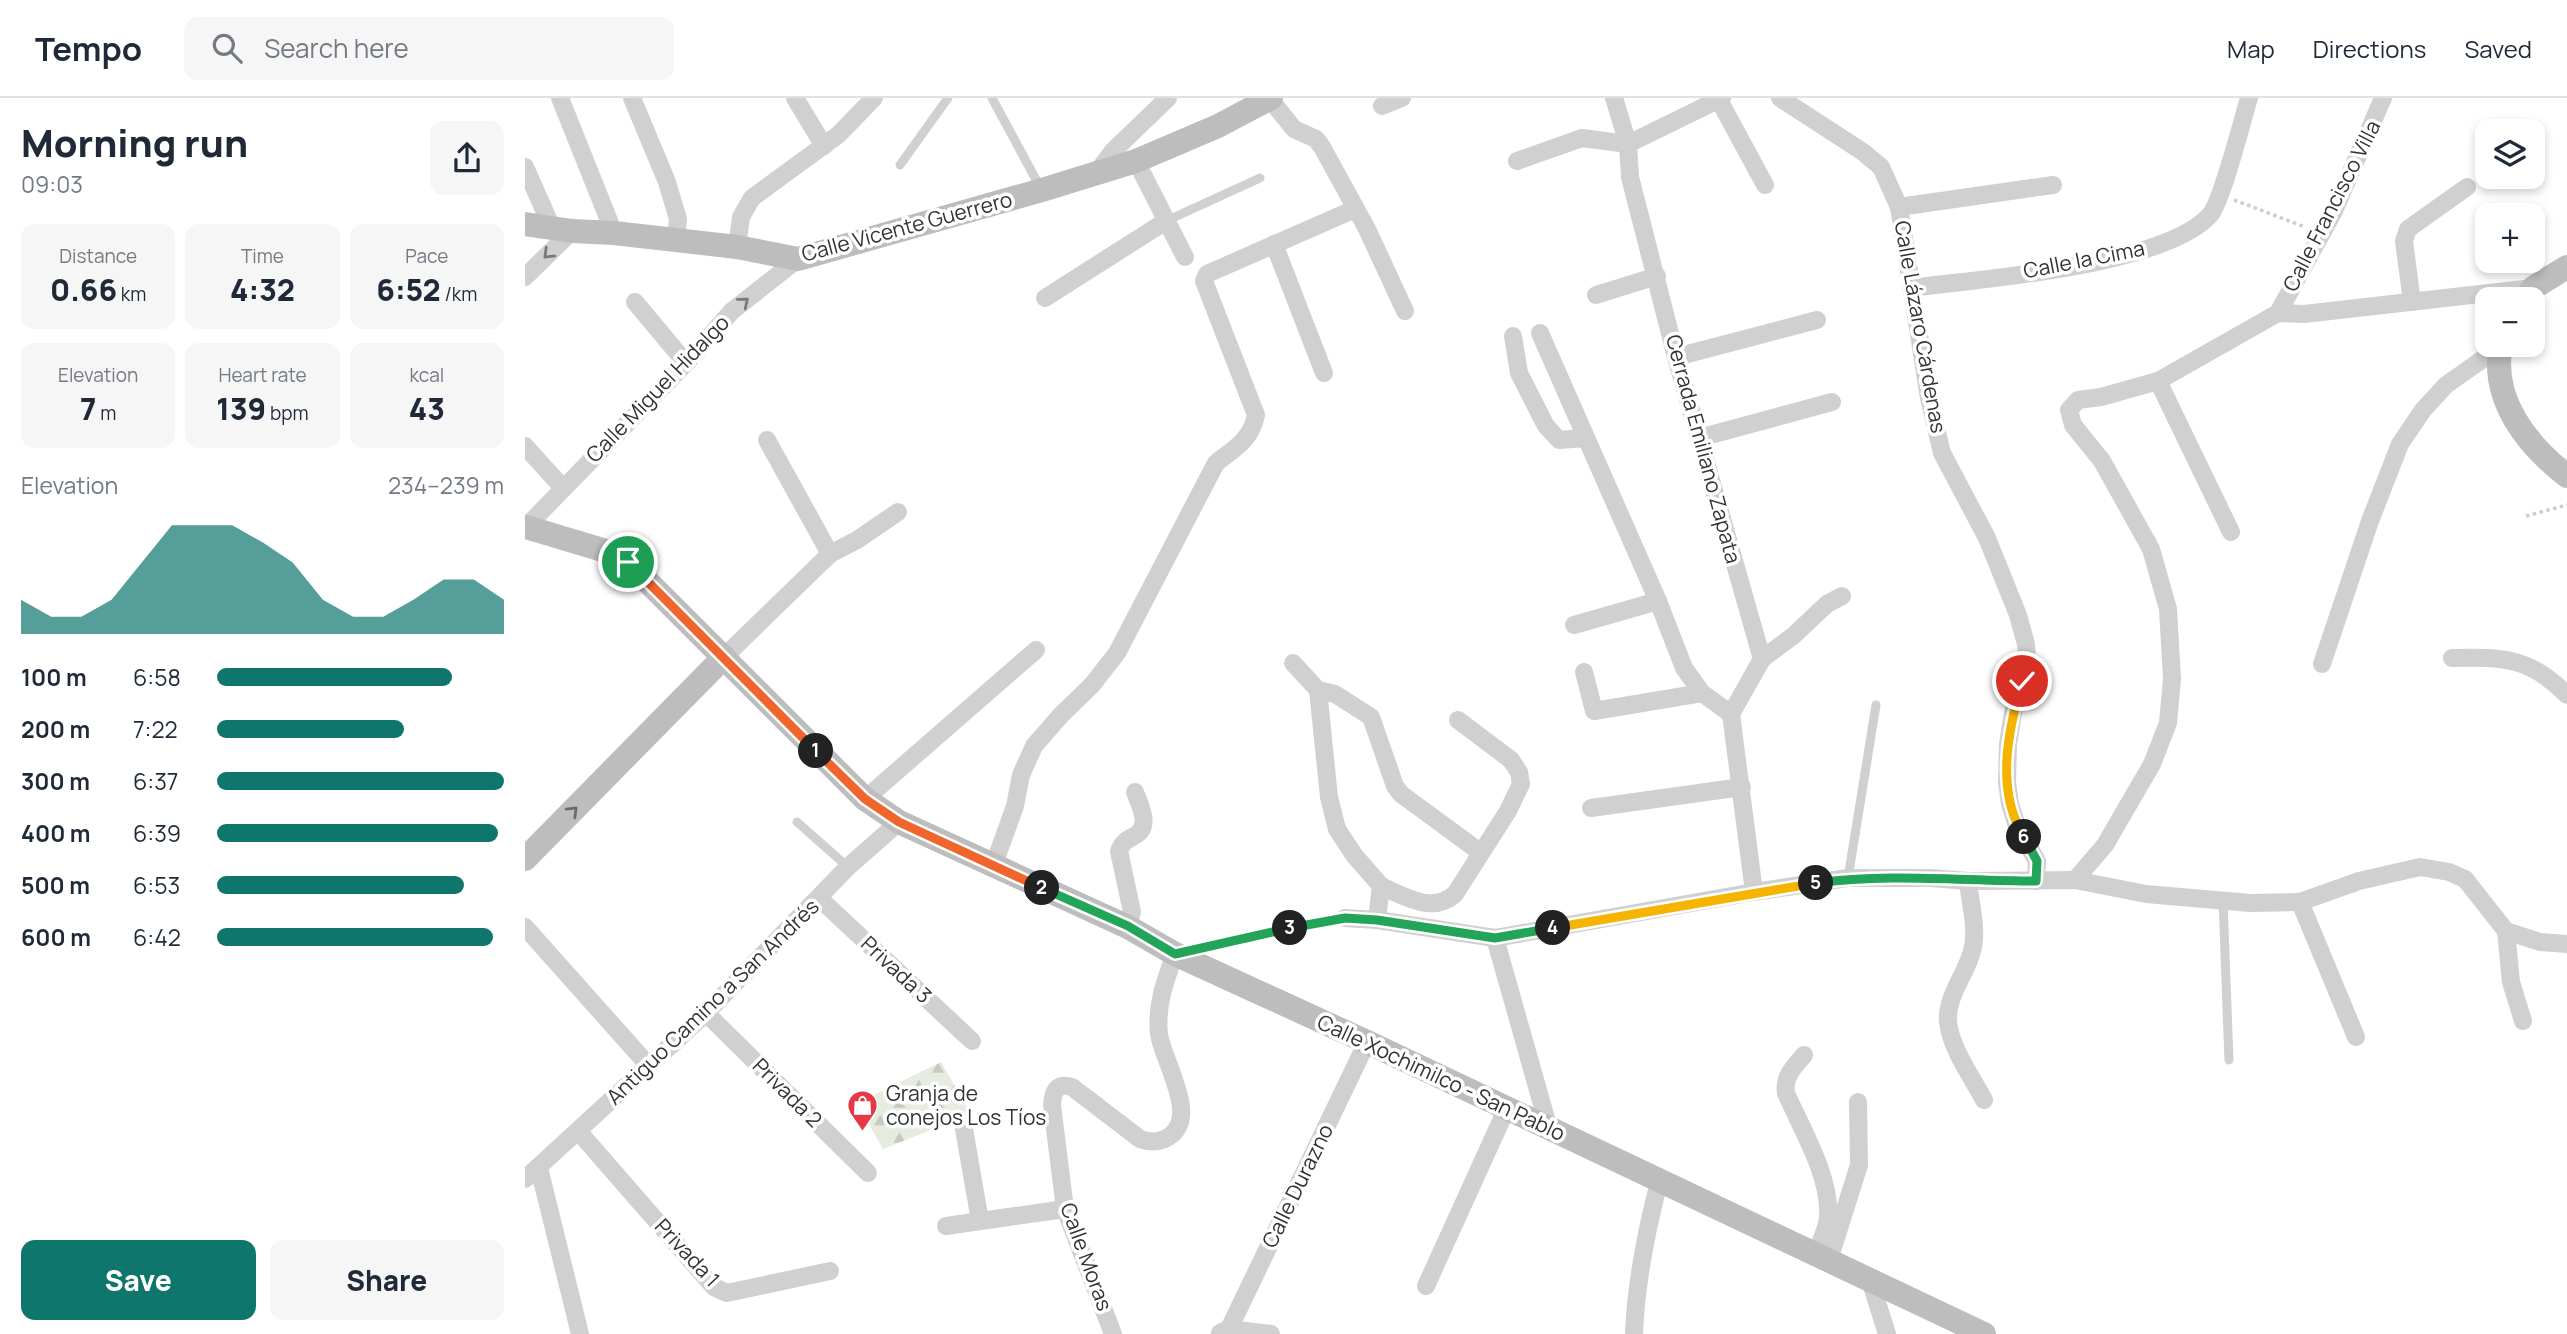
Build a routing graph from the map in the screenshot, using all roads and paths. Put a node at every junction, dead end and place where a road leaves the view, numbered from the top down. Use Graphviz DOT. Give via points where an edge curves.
graph roads {
  1 [pos="560,98"];
  2 [pos="632,98"];
  3 [pos="795,98"];
  4 [pos="874,98"];
  5 [pos="948,98"];
  6 [pos="992,98"];
  7 [pos="1168,98"];
  8 [pos="1271,98"];
  9 [pos="1402,98"];
  10 [pos="1614,98"];
  11 [pos="1780,98"];
  12 [pos="2249,98"];
  13 [pos="2383,98"];
  14 [pos="1721,99"];
  15 [pos="1382,106"];
  16 [pos="1627,144"];
  17 [pos="824,146"];
  18 [pos="1136,161"];
  19 [pos="1517,161"];
  20 [pos="900,165"];
  21 [pos="525,167"];
  22 [pos="1098,172"];
  23 [pos="1260,178"];
  24 [pos="1765,184"];
  25 [pos="2053,185"];
  26 [pos="2467,187"];
  27 [pos="1042,190"];
  28 [pos="2219,195"];
  29 [pos="1899,207"];
  30 [pos="1355,209"];
  31 [pos="1165,221"];
  32 [pos="525,224"];
  33 [pos="562,230"];
  34 [pos="614,233"];
  35 [pos="2322,233"];
  36 [pos="675,240"];
  37 [pos="1274,244"];
  38 [pos="737,247"];
  39 [pos="1185,257"];
  40 [pos="797,259"];
  41 [pos="2567,267"];
  42 [pos="1657,276"];
  43 [pos="525,277"];
  44 [pos="2539,287"];
  45 [pos="1911,288"];
  46 [pos="1596,295"];
  47 [pos="1045,298"];
  48 [pos="2475,298"];
  49 [pos="635,302"];
  50 [pos="2412,302"];
  51 [pos="1405,311"];
  52 [pos="2278,313"];
  53 [pos="1817,320"];
  54 [pos="1540,333"];
  55 [pos="1513,336"];
  56 [pos="1676,357"];
  57 [pos="2485,357"];
  58 [pos="2500,357"];
  59 [pos="686,363"];
  60 [pos="1324,373"];
  61 [pos="2158,381"];
  62 [pos="1832,402"];
  63 [pos="1585,438"];
  64 [pos="1699,438"];
  65 [pos="767,440"];
  66 [pos="525,446"];
  67 [pos="2567,476"];
  68 [pos="563,488"];
  69 [pos="2567,505"];
  70 [pos="898,512"];
  71 [pos="2526,516"];
  72 [pos="525,527"];
  73 [pos="2231,532"];
  74 [pos="830,554"];
  75 [pos="1842,596"];
  76 [pos="1658,601"];
  77 [pos="1574,625"];
  78 [pos="1036,650"];
  79 [pos="724,657"];
  80 [pos="2452,657"];
  81 [pos="1762,659"];
  82 [pos="1293,663"];
  83 [pos="2322,664"];
  84 [pos="1584,671"];
  85 [pos="1318,690"];
  86 [pos="1702,693"];
  87 [pos="2567,695"];
  88 [pos="1876,705"];
  89 [pos="1731,714"];
  90 [pos="1458,720"];
  91 [pos="1742,787"];
  92 [pos="1135,792"];
  93 [pos="865,799"];
  94 [pos="1591,808"];
  95 [pos="797,822"];
  96 [pos="899,822"];
  97 [pos="1480,852"];
  98 [pos="525,859"];
  99 [pos="848,867"];
  100 [pos="993,867"];
  101 [pos="1848,878"];
  102 [pos="2075,880"];
  103 [pos="1968,881"];
  104 [pos="2036,881"];
  105 [pos="1381,886"];
  106 [pos="1754,892"];
  107 [pos="819,898"];
  108 [pos="2223,901"];
  109 [pos="2301,902"];
  110 [pos="1345,918"];
  111 [pos="1377,920"];
  112 [pos="1128,926"];
  113 [pos="525,927"];
  114 [pos="2506,931"];
  115 [pos="1495,938"];
  116 [pos="2567,944"];
  117 [pos="1175,954"];
  118 [pos="706,1013"];
  119 [pos="2523,1021"];
  120 [pos="2356,1037"];
  121 [pos="972,1041"];
  122 [pos="1367,1042"];
  123 [pos="1804,1055"];
  124 [pos="2228,1060"];
  125 [pos="649,1066"];
  126 [pos="1984,1100"];
  127 [pos="1858,1102"];
  128 [pos="1506,1110"];
  129 [pos="963,1123"];
  130 [pos="1549,1129"];
  131 [pos="579,1132"];
  132 [pos="868,1173"];
  133 [pos="532,1174"];
  134 [pos="1659,1182"];
  135 [pos="1065,1209"];
  136 [pos="980,1221"];
  137 [pos="946,1226"];
  138 [pos="1822,1257"];
  139 [pos="830,1271"];
  140 [pos="1870,1280"];
  141 [pos="1426,1286"];
  142 [pos="1223,1332"];
  143 [pos="580,1334"];
  144 [pos="1113,1334"];
  145 [pos="1271,1334"];
  146 [pos="1634,1334"];
  147 [pos="1887,1334"];
  148 [pos="1984,1334"];
  1 -- 34 [label="street"];
  2 -- 36 [label="street" via="667,182 678,219"];
  3 -- 17 [label="street"];
  4 -- 17 [label="street"];
  5 -- 20 [label="lane"];
  6 -- 27 [label="lane"];
  7 -- 22 [label="street" via="1113,151"];
  8 -- 18 [label="main road, Calle Vicente Guerrero"];
  8 -- 30 [label="street" via="1294,129 1316,139"];
  9 -- 15 [label="street"];
  10 -- 16 [label="street, Cerrada Emiliano Zapata"];
  11 -- 29 [label="street, Calle Lázaro Cárdenas" via="1881,167"];
  12 -- 28 [label="street, Calle la Cima"];
  13 -- 35 [label="street, Calle Francisco Villa"];
  14 -- 16 [label="street"];
  14 -- 24 [label="street"];
  16 -- 19 [label="street" via="1582,138"];
  16 -- 42 [label="street, Cerrada Emiliano Zapata" via="1630,177"];
  17 -- 38 [label="street" via="752,198 741,218"];
  18 -- 22 [label="main road, Calle Vicente Guerrero"];
  18 -- 31 [label="street"];
  21 -- 33 [label="street"];
  22 -- 27 [label="main road, Calle Vicente Guerrero"];
  23 -- 31 [label="lane"];
  25 -- 29 [label="street"];
  26 -- 50 [label="street" via="2408,229 2404,241"];
  27 -- 40 [label="main road, Calle Vicente Guerrero"];
  28 -- 35 [label="path"];
  28 -- 45 [label="street, Calle la Cima" via="2211,214 2193,229 2137,252 2078,265"];
  29 -- 45 [label="street, Calle Lázaro Cárdenas"];
  30 -- 37 [label="street"];
  30 -- 51 [label="street"];
  31 -- 39 [label="street"];
  31 -- 47 [label="street"];
  32 -- 33 [label="main road, Calle Vicente Guerrero"];
  33 -- 34 [label="main road, Calle Vicente Guerrero"];
  33 -- 43 [label="street, one-way"];
  34 -- 36 [label="main road, Calle Vicente Guerrero"];
  35 -- 52 [label="street, Calle Francisco Villa"];
  36 -- 38 [label="main road, Calle Vicente Guerrero"];
  37 -- 60 [label="street"];
  37 -- 100 [label="street" via="1216,268 1205,281 1256,415 1252,430 1216,463 1117,653 1034,747"];
  38 -- 40 [label="main road, Calle Vicente Guerrero"];
  59 -- 40 [label="street, Calle Miguel Hidalgo, one-way" via="732,311"];
  41 -- 44 [label="main road"];
  42 -- 46 [label="street"];
  42 -- 56 [label="street, Cerrada Emiliano Zapata"];
  45 -- 104 [label="street, Calle Lázaro Cárdenas" via="1942,453 1987,538 2026,643 2027,661 2008,744 2007,782 2017,826 2037,861"];
  48 -- 50 [label="street, Calle Francisco Villa"];
  49 -- 59 [label="street"];
  50 -- 52 [label="street, Calle Francisco Villa"];
  52 -- 61 [label="street, Calle Francisco Villa"];
  53 -- 56 [label="street"];
  54 -- 63 [label="street"];
  55 -- 63 [label="street" via="1519,373 1546,426 1559,440"];
  56 -- 64 [label="street, Cerrada Emiliano Zapata"];
  57 -- 83 [label="street" via="2446,385 2400,444"];
  58 -- 67 [label="main road" via="2503,392 2516,424 2538,452"];
  59 -- 68 [label="street, Calle Miguel Hidalgo"];
  61 -- 73 [label="street"];
  61 -- 102 [label="street, Calle Francisco Villa" via="2078,400 2069,410 2073,425 2102,461 2151,549 2168,609 2172,679 2168,723 2153,764 2105,845"];
  62 -- 64 [label="street"];
  63 -- 76 [label="street"];
  64 -- 81 [label="street, Cerrada Emiliano Zapata"];
  65 -- 74 [label="street"];
  66 -- 68 [label="street"];
  68 -- 72 [label="street, Calle Miguel Hidalgo"];
  69 -- 71 [label="path"];
  70 -- 74 [label="street"];
  72 -- 79 [label="main road, Calle Xochimilco - San Pablo" via="628,562"];
  74 -- 79 [label="street"];
  75 -- 81 [label="street"];
  76 -- 77 [label="street"];
  76 -- 86 [label="street" via="1684,668"];
  78 -- 93 [label="street"];
  79 -- 93 [label="main road, Calle Xochimilco - San Pablo"];
  98 -- 79 [label="main road, one-way"];
  80 -- 87 [label="street" via="2519,661 2540,671"];
  81 -- 89 [label="street"];
  82 -- 85 [label="street"];
  84 -- 86 [label="street" via="1594,711"];
  85 -- 97 [label="street" via="1335,694 1371,718 1401,794"];
  85 -- 105 [label="street" via="1329,797 1337,829"];
  86 -- 89 [label="street"];
  88 -- 101 [label="lane"];
  89 -- 91 [label="street"];
  90 -- 97 [label="street" via="1511,760 1521,784"];
  91 -- 94 [label="street"];
  91 -- 106 [label="street"];
  92 -- 112 [label="street" via="1144,827 1123,842 1119,851 1132,912"];
  93 -- 96 [label="main road, Calle Xochimilco - San Pablo"];
  95 -- 99 [label="lane"];
  96 -- 99 [label="street, Antiguo Camino a San Andrés"];
  96 -- 100 [label="main road, Calle Xochimilco - San Pablo"];
  97 -- 105 [label="street" via="1446,902 1411,900"];
  99 -- 107 [label="street, Antiguo Camino a San Andrés"];
  100 -- 112 [label="main road, Calle Xochimilco - San Pablo"];
  101 -- 103 [label="street"];
  101 -- 106 [label="street"];
  102 -- 104 [label="street"];
  102 -- 108 [label="street" via="2146,894"];
  103 -- 104 [label="street"];
  103 -- 126 [label="street" via="1973,951 1953,994 1948,1021 1956,1047"];
  105 -- 111 [label="street"];
  106 -- 115 [label="street"];
  107 -- 118 [label="street, Antiguo Camino a San Andrés"];
  107 -- 121 [label="street, Privada 3"];
  108 -- 109 [label="street"];
  108 -- 124 [label="lane"];
  109 -- 114 [label="street" via="2359,881 2420,867 2465,879"];
  109 -- 120 [label="street"];
  110 -- 111 [label="street"];
  110 -- 117 [label="path"];
  111 -- 115 [label="street"];
  112 -- 117 [label="main road, Calle Xochimilco - San Pablo"];
  113 -- 125 [label="street"];
  114 -- 116 [label="street" via="2540,942"];
  114 -- 119 [label="street" via="2511,982"];
  115 -- 130 [label="street"];
  117 -- 122 [label="main road, Calle Xochimilco - San Pablo"];
  117 -- 135 [label="street, Calle Moras" via="1158,1009 1159,1036 1182,1120 1166,1139 1151,1143 1072,1087 1058,1087 1052,1105"];
  118 -- 125 [label="street, Antiguo Camino a San Andrés"];
  118 -- 132 [label="street, Privada 2"];
  122 -- 128 [label="main road, Calle Xochimilco - San Pablo"];
  122 -- 142 [label="street, Calle Durazno"];
  123 -- 138 [label="street" via="1784,1085 1827,1196"];
  125 -- 131 [label="street, Antiguo Camino a San Andrés"];
  127 -- 138 [label="street" via="1859,1165"];
  128 -- 130 [label="main road, Calle Xochimilco - San Pablo"];
  128 -- 141 [label="street"];
  129 -- 136 [label="street"];
  130 -- 134 [label="main road, Calle Xochimilco - San Pablo"];
  131 -- 133 [label="street, Antiguo Camino a San Andrés"];
  131 -- 139 [label="street, Privada 1" via="714,1287 727,1293"];
  133 -- 143 [label="street"];
  134 -- 138 [label="main road, Calle Xochimilco - San Pablo"];
  134 -- 146 [label="street" via="1636,1295"];
  135 -- 136 [label="street"];
  135 -- 144 [label="street, Calle Moras"];
  136 -- 137 [label="street"];
  138 -- 140 [label="main road, Calle Xochimilco - San Pablo"];
  140 -- 147 [label="street"];
  140 -- 148 [label="main road, Calle Xochimilco - San Pablo"];
  142 -- 145 [label="street"];
}
